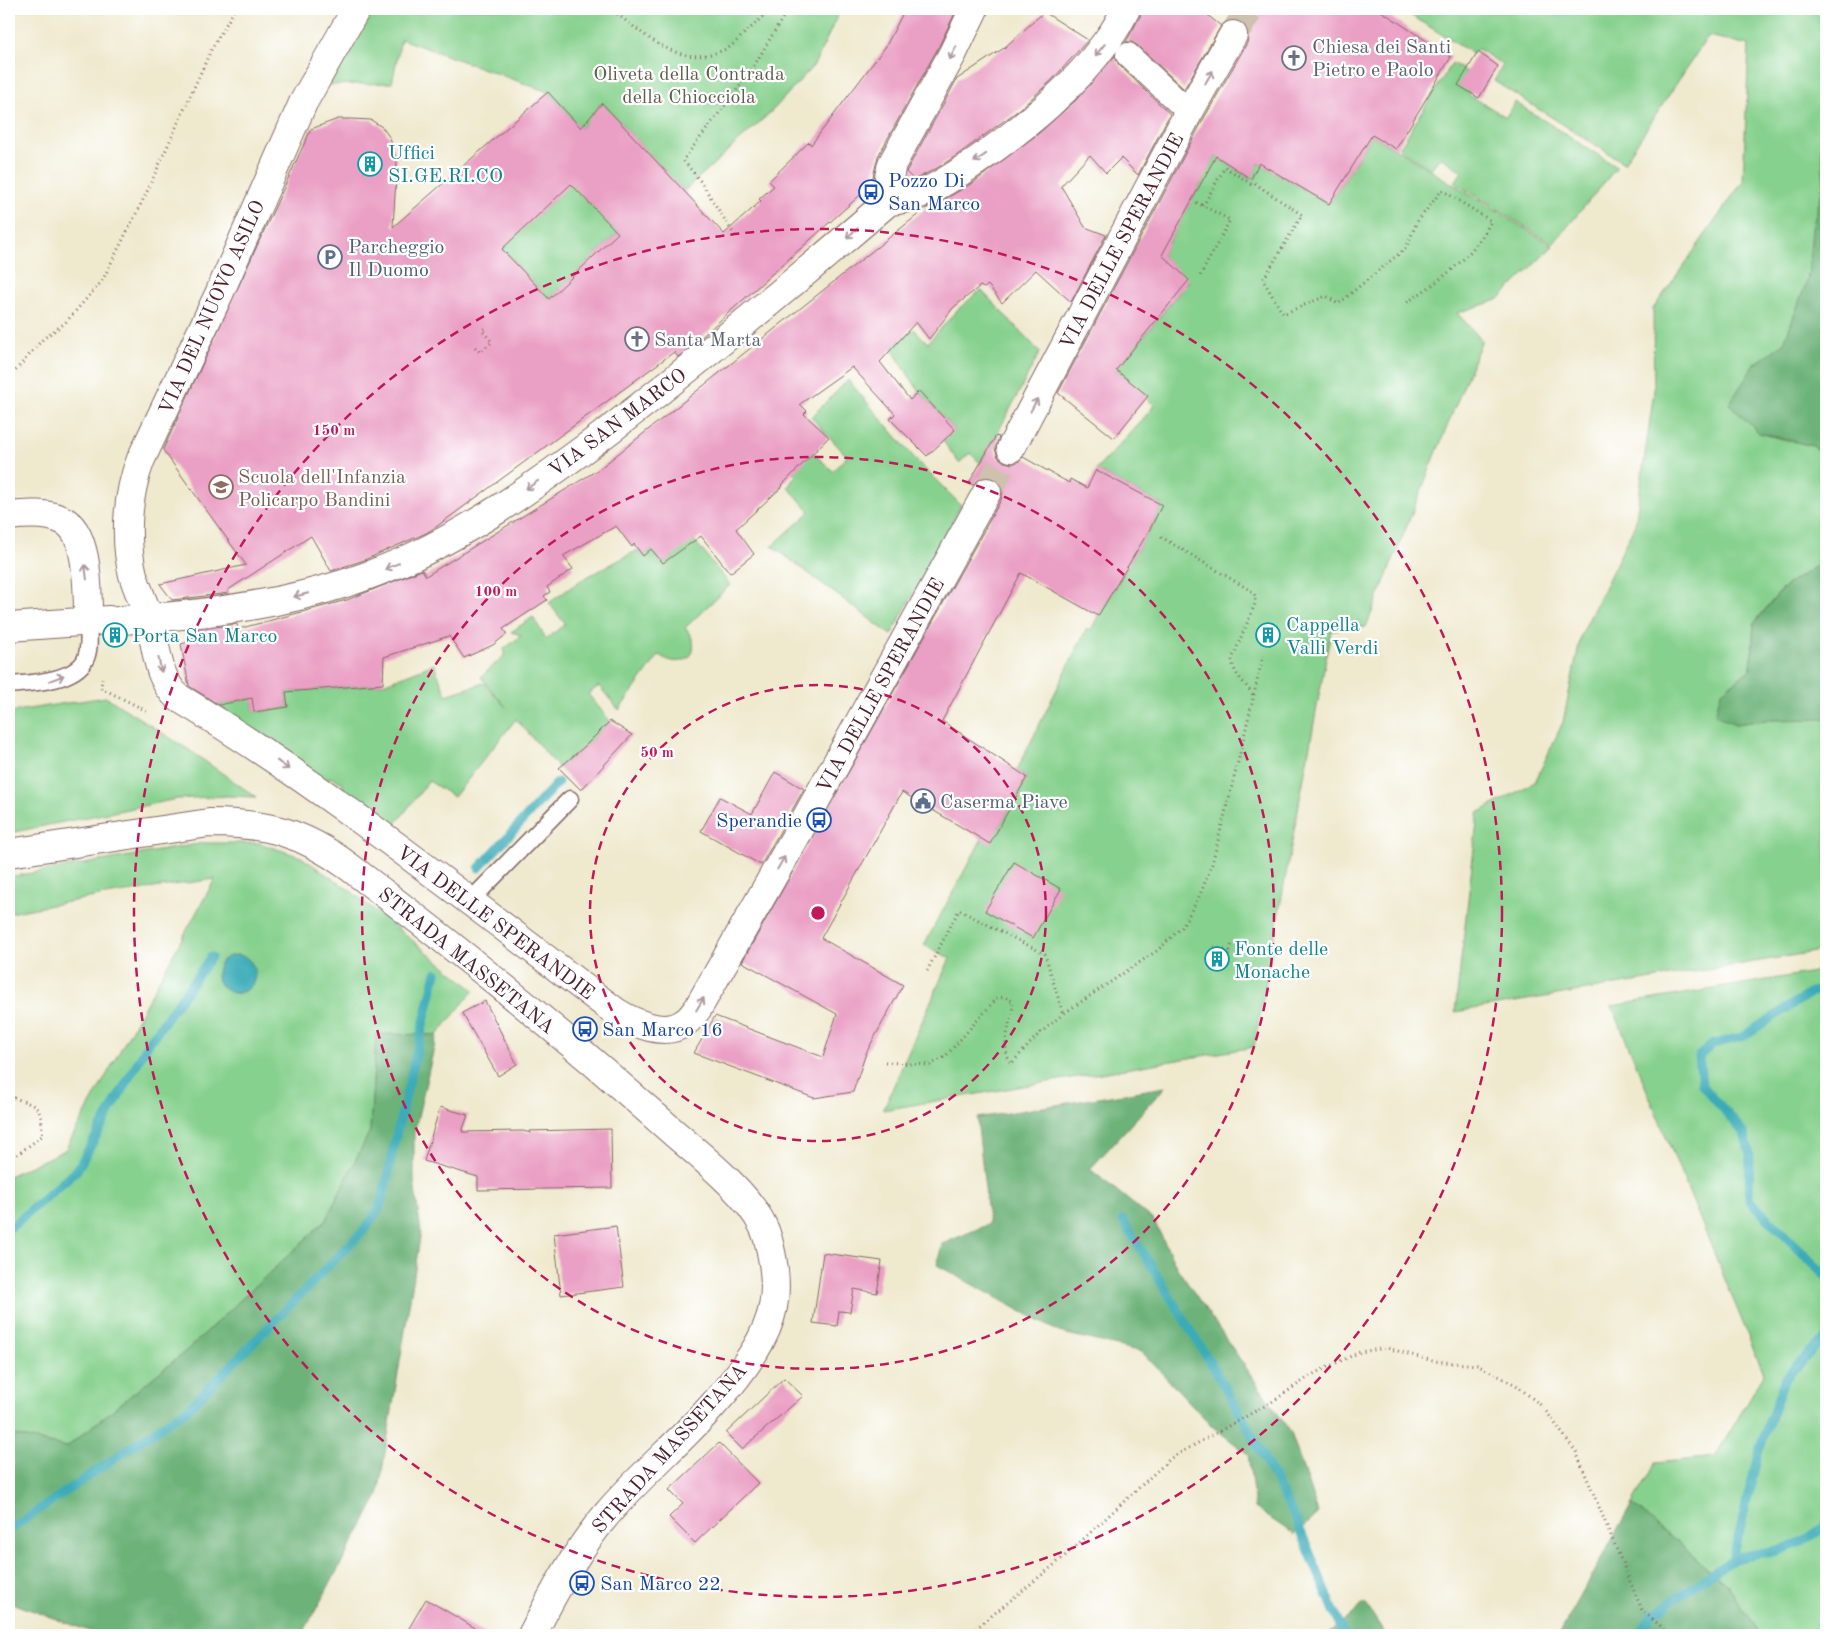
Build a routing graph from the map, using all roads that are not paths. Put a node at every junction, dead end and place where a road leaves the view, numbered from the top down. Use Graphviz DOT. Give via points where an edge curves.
graph roads {
  1 [pos="356,9"];
  2 [pos="974,9"];
  3 [pos="1126,9"];
  4 [pos="1233,35"];
  5 [pos="1128,55"];
  6 [pos="1189,112"];
  7 [pos="889,201"];
  8 [pos="1011,448"];
  9 [pos="987,492"];
  10 [pos="9,516"];
  11 [pos="149,618"];
  12 [pos="106,620"];
  13 [pos="9,627"];
  14 [pos="9,685"];
  15 [pos="570,799"];
  16 [pos="9,853"];
  17 [pos="469,902"];
  18 [pos="532,1635"];
  1 -- 11 [label="street, VIA DEL NUOVO ASILO" via="303,103 137,470 130,498 130,553 134,576"];
  2 -- 7 [label="street, one-way" via="892,164"];
  3 -- 7 [label="street, one-way" via="1110,38 1093,58 1060,94 1020,129 934,188 910,198"];
  6 -- 4 [label="street, VIA DELLE SPERANDIE, one-way"];
  5 -- 6 [label="street"];
  8 -- 6 [label="street, VIA DELLE SPERANDIE, one-way"];
  7 -- 11 [label="street, VIA SAN MARCO, one-way" via="772,301 628,415 549,474 458,534 384,569 327,588 226,609"];
  17 -- 9 [label="street, VIA DELLE SPERANDIE, one-way" via="630,1021 660,1028 684,1024 698,1008 793,842"];
  12 -- 10 [label="street, one-way" via="88,586 79,543 72,528 66,522 47,516"];
  11 -- 12 [label="street, VIA SAN MARCO"];
  11 -- 17 [label="street, VIA DELLE SPERANDIE, one-way" via="162,673 174,694 251,742"];
  12 -- 13 [label="street"];
  14 -- 12 [label="lane, one-way" via="49,681 81,665"];
  15 -- 17 [label="lane"];
  16 -- 18 [label="street, STRADA MASSETANA" via="209,823 269,828 306,839 348,866 543,1020 722,1176 752,1207 768,1239 775,1279 772,1317 764,1334 716,1401 625,1494 587,1539"];
}
